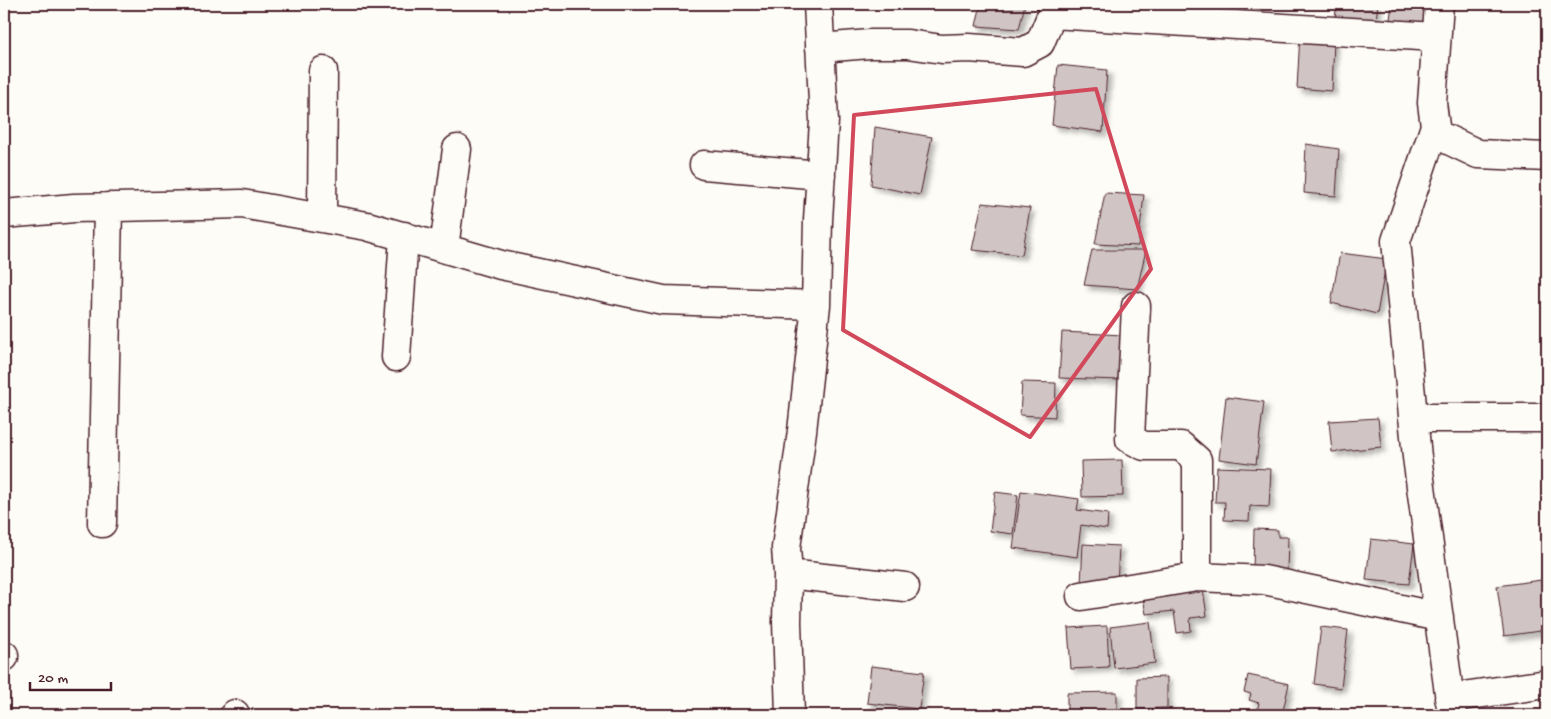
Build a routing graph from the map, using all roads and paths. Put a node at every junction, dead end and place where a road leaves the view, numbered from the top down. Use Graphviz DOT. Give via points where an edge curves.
graph roads {
  1 [pos="818,4"];
  2 [pos="1439,4"];
  3 [pos="1052,9"];
  4 [pos="1436,37"];
  5 [pos="820,48"];
  6 [pos="324,71"];
  7 [pos="1435,126"];
  8 [pos="457,149"];
  9 [pos="1547,156"];
  10 [pos="704,165"];
  11 [pos="821,175"];
  12 [pos="108,207"];
  13 [pos="4,214"];
  14 [pos="322,218"];
  15 [pos="404,236"];
  16 [pos="444,248"];
  17 [pos="816,305"];
  18 [pos="1136,306"];
  19 [pos="396,357"];
  20 [pos="1413,418"];
  21 [pos="1547,418"];
  22 [pos="102,523"];
  23 [pos="788,574"];
  24 [pos="1197,577"];
  25 [pos="905,587"];
  26 [pos="1081,596"];
  27 [pos="1439,617"];
  28 [pos="1547,684"];
  29 [pos="1450,707"];
  30 [pos="790,715"];
  1 -- 5 [label="street"];
  2 -- 4 [label="street"];
  3 -- 4 [label="street"];
  3 -- 5 [label="street" via="1040,43 1023,52 942,49 908,44"];
  4 -- 7 [label="street" via="1432,103"];
  5 -- 11 [label="street" via="824,121"];
  6 -- 14 [label="street"];
  7 -- 9 [label="street" via="1436,134 1478,154"];
  7 -- 20 [label="street" via="1396,241"];
  8 -- 16 [label="street"];
  10 -- 11 [label="street"];
  11 -- 17 [label="street"];
  12 -- 13 [label="street"];
  12 -- 14 [label="street" via="242,204"];
  12 -- 22 [label="street"];
  14 -- 15 [label="street"];
  15 -- 16 [label="street"];
  15 -- 19 [label="street"];
  16 -- 17 [label="street" via="501,265 663,300"];
  17 -- 23 [label="street" via="786,548"];
  18 -- 24 [label="street" via="1130,439 1144,446 1181,446 1197,460"];
  20 -- 21 [label="street"];
  20 -- 27 [label="street"];
  23 -- 25 [label="street"];
  23 -- 30 [label="street"];
  24 -- 26 [label="street"];
  24 -- 27 [label="street" via="1264,580"];
  27 -- 29 [label="street"];
  28 -- 29 [label="street"];
}
